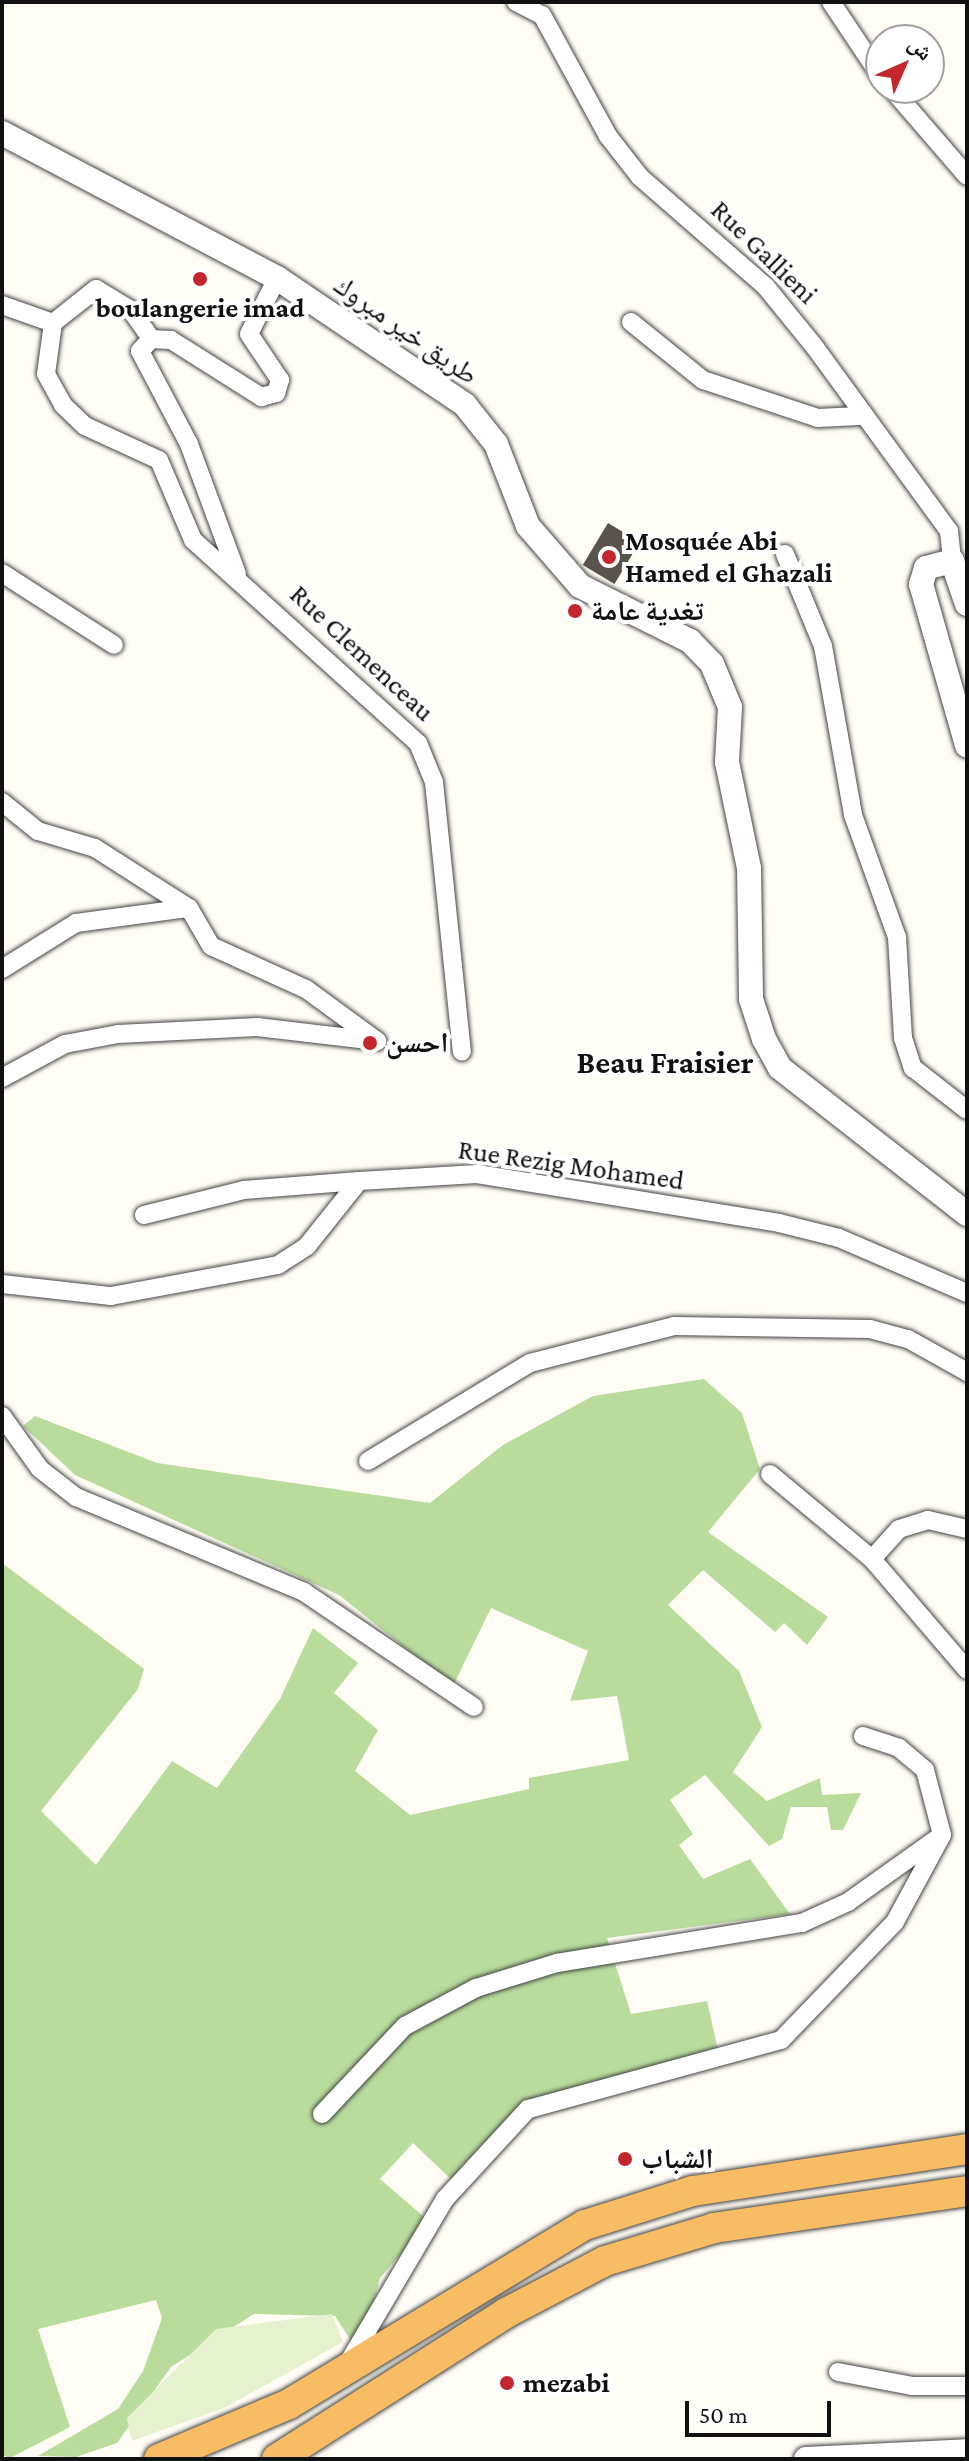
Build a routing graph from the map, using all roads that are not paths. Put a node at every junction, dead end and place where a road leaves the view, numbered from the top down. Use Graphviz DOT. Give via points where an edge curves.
graph roads {
  1 [pos="516,2"];
  2 [pos="831,2"];
  3 [pos="865,53"];
  4 [pos="905,104"];
  5 [pos="2,133"];
  6 [pos="967,176"];
  7 [pos="277,278"];
  8 [pos="2,305"];
  9 [pos="631,322"];
  10 [pos="53,323"];
  11 [pos="146,345"];
  12 [pos="859,416"];
  13 [pos="785,554"];
  14 [pos="952,561"];
  15 [pos="2,573"];
  16 [pos="237,574"];
  17 [pos="967,604"];
  18 [pos="114,645"];
  19 [pos="967,746"];
  20 [pos="2,802"];
  21 [pos="189,908"];
  22 [pos="2,969"];
  23 [pos="462,1052"];
  24 [pos="2,1078"];
  25 [pos="967,1110"];
  26 [pos="359,1181"];
  27 [pos="967,1214"];
  28 [pos="144,1215"];
  29 [pos="2,1284"];
  30 [pos="967,1293"];
  31 [pos="967,1372"];
  32 [pos="2,1416"];
  33 [pos="368,1461"];
  34 [pos="770,1474"];
  35 [pos="967,1529"];
  36 [pos="872,1559"];
  37 [pos="967,1670"];
  38 [pos="474,1707"];
  39 [pos="863,1736"];
  40 [pos="942,1835"];
  41 [pos="322,2114"];
  42 [pos="967,2149"];
  43 [pos="967,2191"];
  44 [pos="344,2369"];
  45 [pos="838,2372"];
  46 [pos="967,2386"];
  47 [pos="967,2451"];
  48 [pos="159,2459"];
  49 [pos="277,2459"];
  50 [pos="806,2459"];
  1 -- 12 [label="street, Rue Gallieni" via="542,15 608,136 640,177 766,287"];
  2 -- 3 [label="street"];
  4 -- 6 [label="street"];
  5 -- 7 [label="street, طريق خير مبروك"];
  7 -- 11 [label="street" via="249,334 280,380 276,393 261,397 212,362"];
  7 -- 27 [label="street, طريق خير مبروك" via="465,405 496,444 528,526 580,586 690,641 712,664 730,707 727,762 749,868 751,999 764,1039 780,1068"];
  8 -- 10 [label="street"];
  9 -- 12 [label="street" via="703,380 818,418"];
  10 -- 11 [label="street" via="96,289 131,310"];
  10 -- 16 [label="street, Rue Clemenceau" via="46,374 63,405 85,426 159,460 193,540"];
  11 -- 16 [label="street"];
  12 -- 14 [label="street, Rue Gallieni" via="949,531"];
  13 -- 25 [label="street" via="823,646 853,815 897,937 903,1038 913,1068"];
  14 -- 17 [label="street, Rue Gallieni"];
  14 -- 19 [label="street" via="930,565 921,584"];
  15 -- 18 [label="street"];
  16 -- 23 [label="street, Rue Clemenceau" via="418,743 434,782 448,974"];
  20 -- 21 [label="street" via="38,831 95,848"];
  21 -- 22 [label="street" via="76,923"];
  21 -- 24 [label="street" via="211,946 306,989 377,1041 257,1027 118,1034 65,1044"];
  26 -- 28 [label="street, Rue Rezig Mohamed" via="244,1190"];
  26 -- 29 [label="street" via="307,1246 278,1265 111,1296"];
  26 -- 30 [label="street, Rue Rezig Mohamed" via="477,1174 779,1223 839,1238"];
  31 -- 33 [label="street" via="908,1339 870,1329 674,1326 530,1363"];
  32 -- 38 [label="street" via="40,1469 76,1497 304,1592"];
  34 -- 36 [label="street"];
  35 -- 36 [label="street" via="913,1524"];
  36 -- 37 [label="street"];
  39 -- 40 [label="street" via="899,1748 925,1770"];
  40 -- 41 [label="street" via="848,1902 802,1923 557,1963 476,1988 405,2026"];
  40 -- 44 [label="street" via="895,1922 781,2040 528,2109 445,2199"];
  42 -- 44 [label="highway" via="693,2191 625,2210 534,2251"];
  43 -- 49 [label="highway" via="714,2228 605,2261 506,2313"];
  44 -- 48 [label="highway" via="255,2422"];
  45 -- 46 [label="street" via="912,2386"];
  47 -- 50 [label="street"];
}
